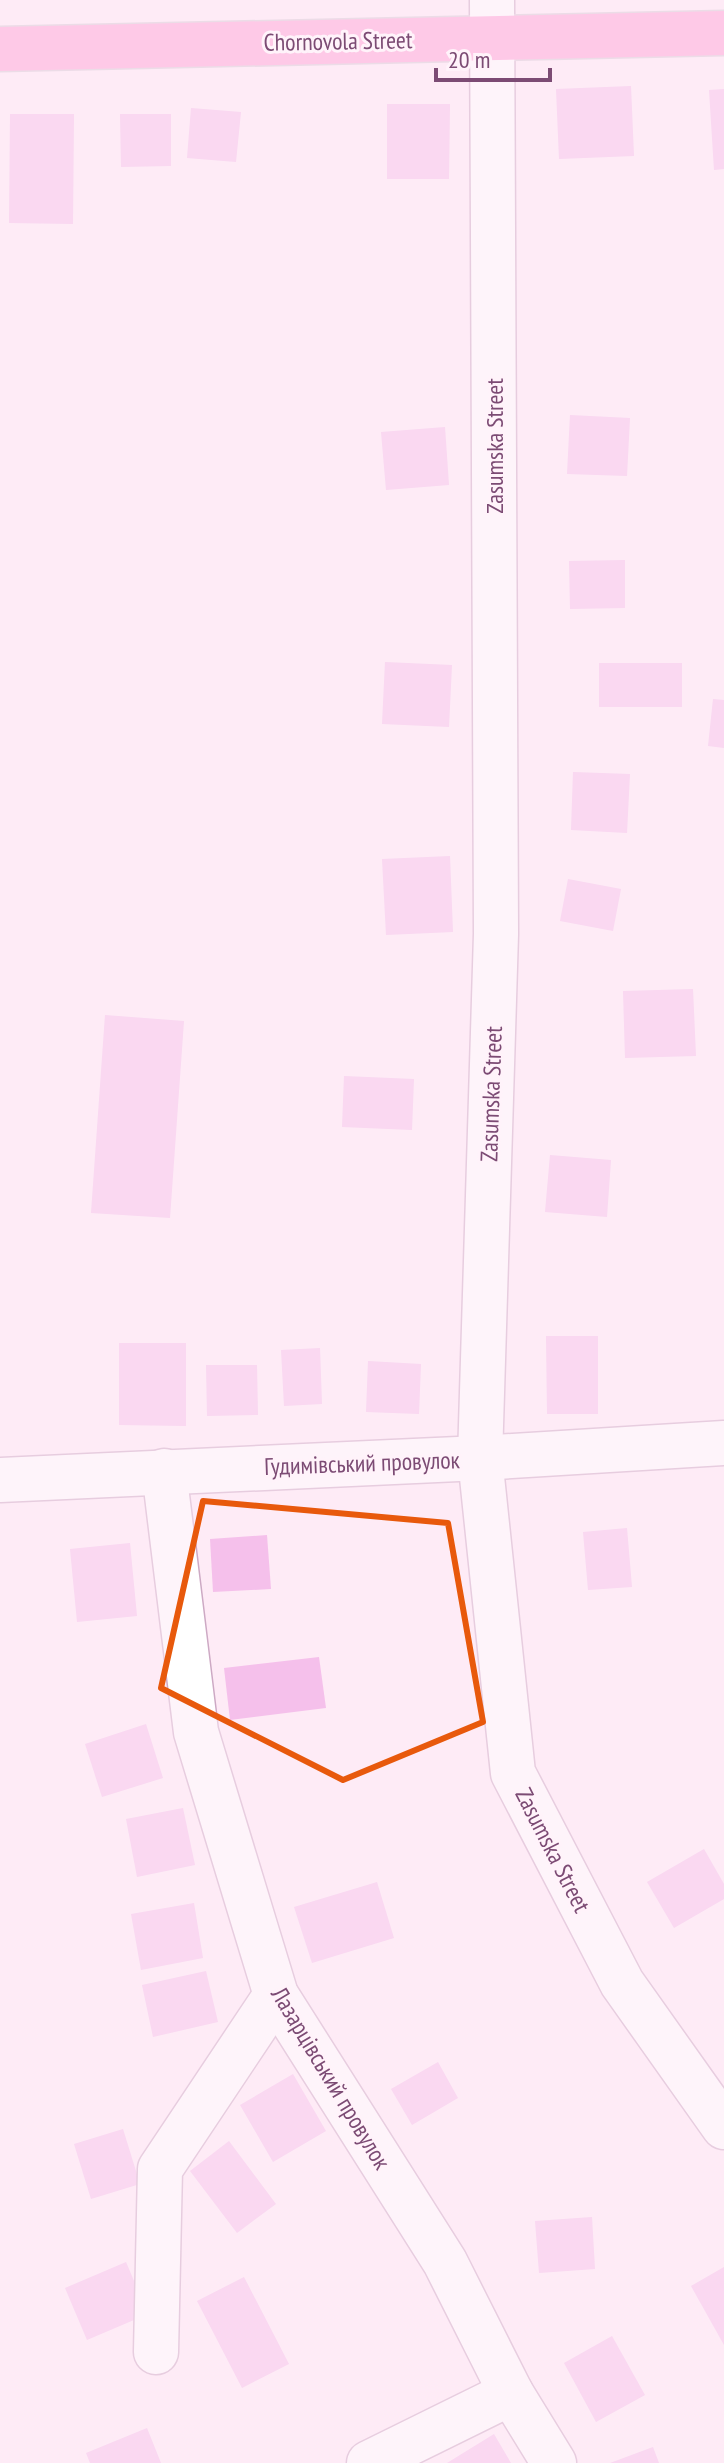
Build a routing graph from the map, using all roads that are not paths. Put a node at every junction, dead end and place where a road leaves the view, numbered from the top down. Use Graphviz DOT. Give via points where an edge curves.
graph roads {
  1 [pos="492,18"];
  2 [pos="724,33"];
  3 [pos="0,49"];
  4 [pos="723,1444"];
  5 [pos="480,1458"];
  6 [pos="164,1471"];
  7 [pos="0,1480"];
  8 [pos="276,1995"];
  9 [pos="724,2127"];
  10 [pos="156,2352"];
  11 [pos="511,2393"];
  12 [pos="369,2463"];
  13 [pos="554,2463"];
  1 -- 2 [label="main road, Chornovola Street"];
  1 -- 3 [label="main road, Chornovola Street"];
  1 -- 5 [label="street, Zasumska Street" via="496,934"];
  4 -- 5 [label="street, Гудимівський провулок"];
  5 -- 6 [label="street, Гудимівський провулок"];
  5 -- 9 [label="street, Zasumska Street" via="513,1773 622,1983"];
  6 -- 7 [label="street, Гудимівський провулок"];
  6 -- 8 [label="street, Лазарцівський провулок" via="196,1732"];
  8 -- 10 [label="street" via="160,2169"];
  8 -- 11 [label="street, Лазарцівський провулок" via="445,2262"];
  11 -- 12 [label="street"];
  11 -- 13 [label="street, Лазарцівський провулок"];
}
